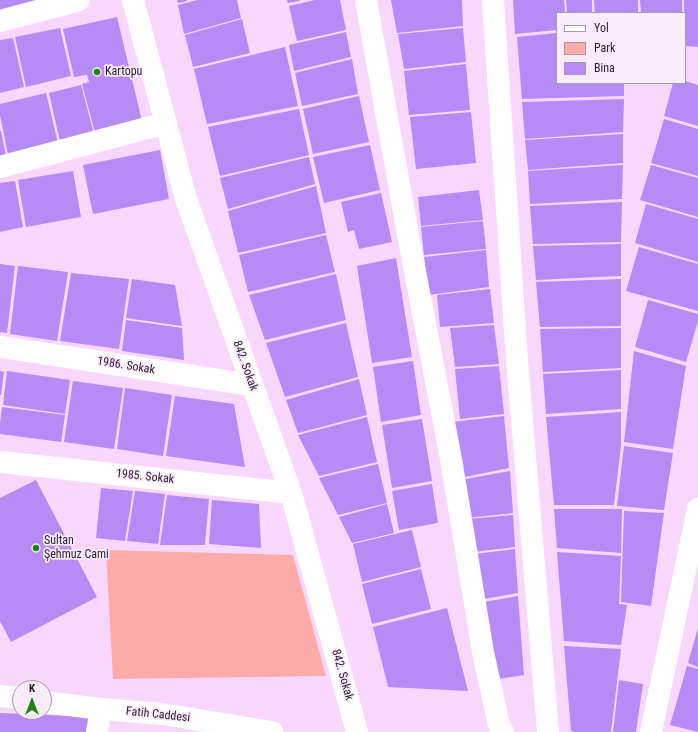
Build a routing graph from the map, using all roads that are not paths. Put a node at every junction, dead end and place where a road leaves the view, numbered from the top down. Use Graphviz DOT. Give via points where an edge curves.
graph roads {
  1 [pos="79,0"];
  2 [pos="133,0"];
  3 [pos="366,0"];
  4 [pos="492,0"];
  5 [pos="0,21"];
  6 [pos="166,123"];
  7 [pos="0,167"];
  8 [pos="0,347"];
  9 [pos="252,385"];
  10 [pos="0,462"];
  11 [pos="291,493"];
  12 [pos="698,509"];
  13 [pos="0,696"];
  14 [pos="12,697"];
  15 [pos="52,703"];
  16 [pos="101,710"];
  17 [pos="98,732"];
  18 [pos="272,732"];
  19 [pos="357,732"];
  20 [pos="503,732"];
  21 [pos="548,732"];
  22 [pos="652,732"];
  1 -- 5 [label="street"];
  2 -- 6 [label="street, 842. Sokak"];
  3 -- 20 [label="street" via="451,459 483,652 499,725"];
  4 -- 21 [label="street" via="516,352"];
  6 -- 7 [label="street"];
  6 -- 9 [label="street, 842. Sokak" via="186,200"];
  8 -- 9 [label="street, 1986. Sokak"];
  9 -- 11 [label="street, 842. Sokak"];
  10 -- 11 [label="street, 1985. Sokak"];
  11 -- 19 [label="street, 842. Sokak"];
  12 -- 22 [label="street"];
  13 -- 14 [label="street"];
  15 -- 16 [label="street, Fatih Caddesi"];
  16 -- 17 [label="street"];
  16 -- 18 [label="street, Fatih Caddesi" via="163,714"];
}
